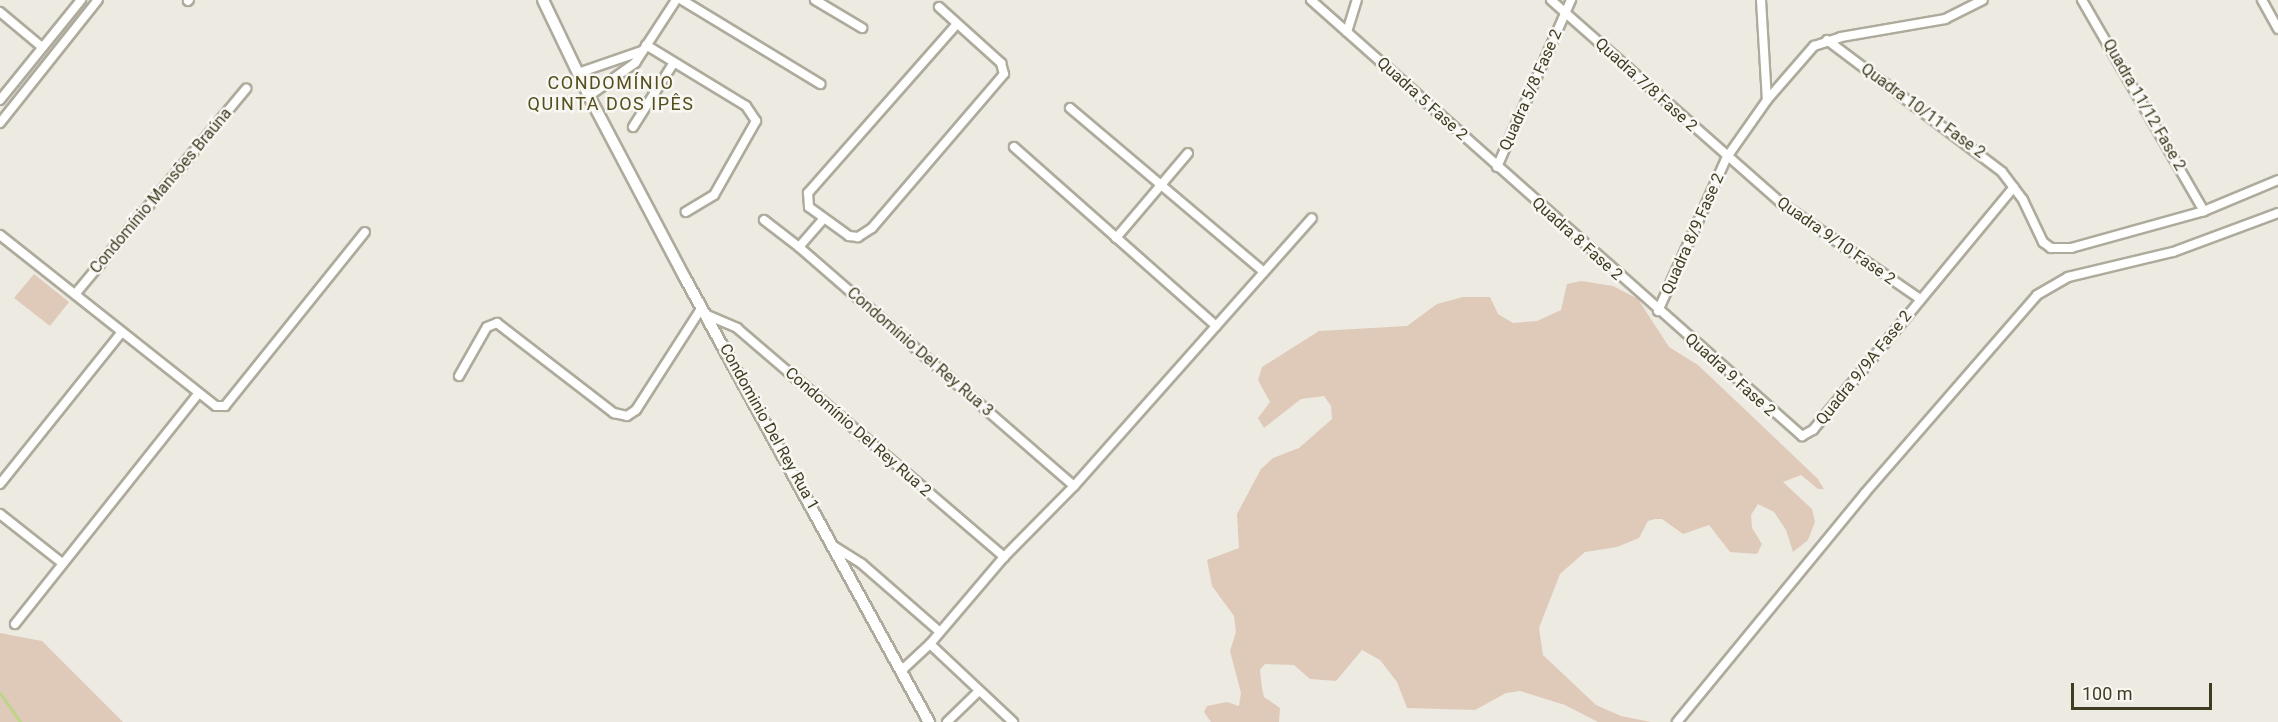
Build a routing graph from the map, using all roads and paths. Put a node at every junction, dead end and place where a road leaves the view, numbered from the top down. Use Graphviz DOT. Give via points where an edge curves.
graph roads {
  1 [pos="81,0"];
  2 [pos="98,0"];
  3 [pos="543,0"];
  4 [pos="676,0"];
  5 [pos="682,0"];
  6 [pos="815,0"];
  7 [pos="1311,0"];
  8 [pos="1357,0"];
  9 [pos="1551,0"];
  10 [pos="1571,0"];
  11 [pos="1761,0"];
  12 [pos="1983,0"];
  13 [pos="2082,0"];
  14 [pos="2262,0"];
  15 [pos="939,7"];
  16 [pos="0,12"];
  17 [pos="1566,13"];
  18 [pos="957,24"];
  19 [pos="862,28"];
  20 [pos="2278,29"];
  21 [pos="1347,32"];
  22 [pos="1827,40"];
  23 [pos="42,47"];
  24 [pos="644,48"];
  25 [pos="673,64"];
  26 [pos="578,73"];
  27 [pos="820,84"];
  28 [pos="246,89"];
  29 [pos="589,96"];
  30 [pos="0,100"];
  31 [pos="1767,100"];
  32 [pos="1071,108"];
  33 [pos="0,123"];
  34 [pos="633,127"];
  35 [pos="1014,147"];
  36 [pos="1188,153"];
  37 [pos="1727,157"];
  38 [pos="1497,167"];
  39 [pos="2278,180"];
  40 [pos="1162,186"];
  41 [pos="2014,187"];
  42 [pos="2204,211"];
  43 [pos="686,212"];
  44 [pos="2278,213"];
  45 [pos="1312,218"];
  46 [pos="823,219"];
  47 [pos="764,220"];
  48 [pos="365,232"];
  49 [pos="0,235"];
  50 [pos="1116,238"];
  51 [pos="799,246"];
  52 [pos="1264,272"];
  53 [pos="76,293"];
  54 [pos="1920,299"];
  55 [pos="705,311"];
  56 [pos="1658,311"];
  57 [pos="1216,326"];
  58 [pos="121,333"];
  59 [pos="459,376"];
  60 [pos="198,394"];
  61 [pos="1805,435"];
  62 [pos="0,484"];
  63 [pos="1074,486"];
  64 [pos="0,514"];
  65 [pos="835,547"];
  66 [pos="1004,556"];
  67 [pos="62,563"];
  68 [pos="15,624"];
  69 [pos="940,632"];
  70 [pos="930,644"];
  71 [pos="901,671"];
  72 [pos="979,692"];
  73 [pos="929,722"];
  74 [pos="947,722"];
  75 [pos="1013,722"];
  76 [pos="1677,722"];
  1 -- 23 [label="street"];
  2 -- 33 [label="street"];
  3 -- 26 [label="street, Condominio Del Rey Rua 1"];
  4 -- 24 [label="street"];
  5 -- 27 [label="street"];
  6 -- 19 [label="street"];
  7 -- 21 [label="street, Quadra 5 Fase 2"];
  8 -- 21 [label="street"];
  9 -- 17 [label="street, Quadra 7/8 Fase 2"];
  10 -- 17 [label="street, Quadra 5/8 Fase 2"];
  11 -- 31 [label="street"];
  12 -- 22 [label="street" via="1945,19"];
  13 -- 42 [label="street, Quadra 11/12 Fase 2"];
  14 -- 20 [label="street"];
  15 -- 18 [label="street"];
  16 -- 23 [label="street"];
  17 -- 37 [label="street, Quadra 7/8 Fase 2"];
  17 -- 38 [label="street, Quadra 5/8 Fase 2"];
  18 -- 46 [label="street" via="808,193 808,205"];
  18 -- 46 [label="street" via="1001,63 1002,78 872,228 854,237"];
  21 -- 38 [label="street, Quadra 5 Fase 2"];
  22 -- 31 [label="street, Quadra 8/9 Fase 2" via="1809,51"];
  22 -- 41 [label="street, Quadra 10/11 Fase 2" via="1988,159"];
  23 -- 30 [label="street"];
  24 -- 25 [label="street"];
  24 -- 26 [label="street"];
  24 -- 29 [label="street" via="635,63"];
  25 -- 34 [label="street"];
  25 -- 43 [label="street" via="746,106 756,121 714,195"];
  26 -- 29 [label="street, Condominio Del Rey Rua 1"];
  28 -- 53 [label="street, Condomínio Mansões Braúna"];
  29 -- 55 [label="street, Condominio Del Rey Rua 1"];
  31 -- 37 [label="street, Quadra 8/9 Fase 2"];
  32 -- 40 [label="street"];
  35 -- 50 [label="street"];
  36 -- 40 [label="street"];
  37 -- 54 [label="street, Quadra 9/10 Fase 2" via="1806,223"];
  37 -- 56 [label="street, Quadra 8/9 Fase 2"];
  38 -- 56 [label="street, Quadra 8 Fase 2"];
  39 -- 42 [label="street, Quadra 10/11 Fase 2"];
  40 -- 50 [label="street"];
  40 -- 52 [label="street"];
  41 -- 42 [label="street, Quadra 10/11 Fase 2" via="2043,242 2055,249"];
  41 -- 54 [label="street, Quadra 9/9A Fase 2"];
  44 -- 76 [label="street" via="2173,252 2068,277 2037,295 1872,484"];
  45 -- 52 [label="street"];
  46 -- 51 [label="street"];
  47 -- 51 [label="street, Condomínio Del Rey Rua 3"];
  48 -- 60 [label="street" via="225,406 216,406"];
  49 -- 53 [label="street"];
  50 -- 57 [label="street"];
  51 -- 63 [label="street, Condomínio Del Rey Rua 3"];
  52 -- 57 [label="street"];
  53 -- 58 [label="street"];
  54 -- 61 [label="street, Quadra 9/9A Fase 2"];
  55 -- 59 [label="street" via="636,410 627,416 614,413 497,323 487,327"];
  55 -- 65 [label="street, Condominio Del Rey Rua 1"];
  55 -- 66 [label="street, Condomínio Del Rey Rua 2" via="737,328"];
  56 -- 61 [label="street, Quadra 9 Fase 2" via="1794,431"];
  57 -- 63 [label="street"];
  58 -- 60 [label="street"];
  58 -- 62 [label="street"];
  60 -- 67 [label="street"];
  63 -- 66 [label="street"];
  64 -- 67 [label="street"];
  65 -- 69 [label="street, Condominio Del Rey Rua 1" via="862,564"];
  65 -- 71 [label="street, Condominio Del Rey Rua 1"];
  66 -- 69 [label="street"];
  67 -- 68 [label="street"];
  69 -- 70 [label="street"];
  70 -- 71 [label="street"];
  70 -- 72 [label="street"];
  71 -- 73 [label="street, Condominio Del Rey Rua 1"];
  72 -- 74 [label="street"];
  72 -- 75 [label="street"];
}
